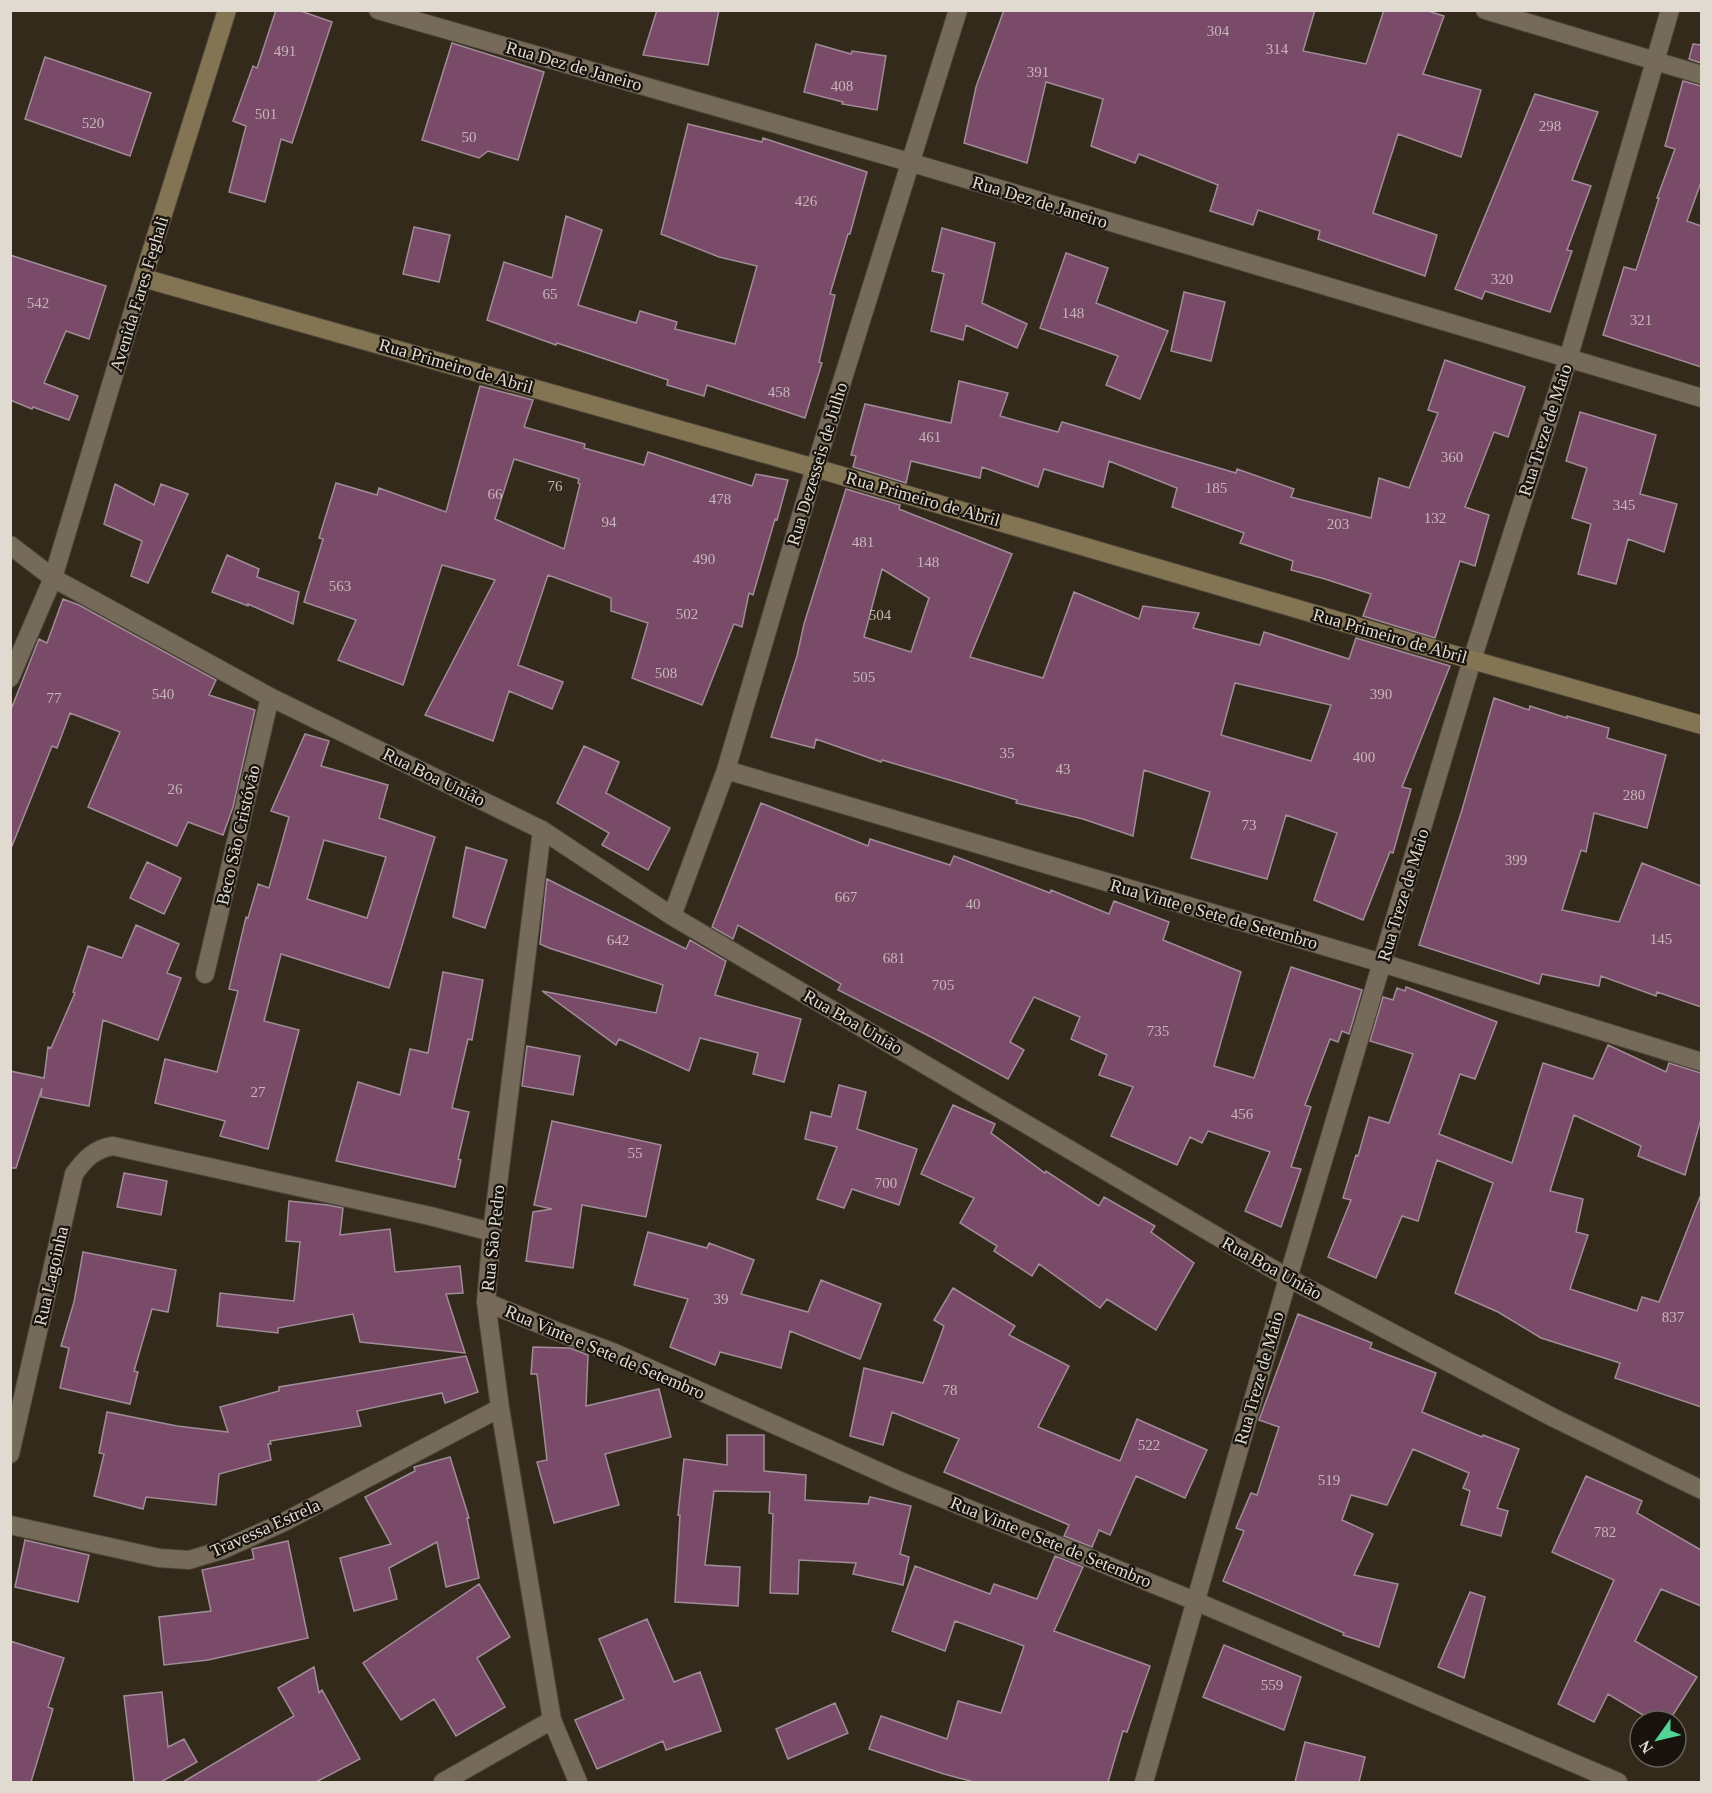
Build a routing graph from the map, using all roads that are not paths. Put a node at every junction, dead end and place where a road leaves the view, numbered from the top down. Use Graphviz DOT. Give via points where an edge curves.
graph roads {
  1 [pos="227,10"];
  2 [pos="378,10"];
  3 [pos="958,10"];
  4 [pos="1485,10"];
  5 [pos="1671,10"];
  6 [pos="1655,62"];
  7 [pos="1701,75"];
  8 [pos="909,162"];
  9 [pos="143,278"];
  10 [pos="1568,359"];
  11 [pos="1701,398"];
  12 [pos="815,468"];
  13 [pos="10,545"];
  14 [pos="53,578"];
  15 [pos="1472,660"];
  16 [pos="10,678"];
  17 [pos="270,697"];
  18 [pos="1701,725"];
  19 [pos="726,770"];
  20 [pos="542,830"];
  21 [pos="672,916"];
  22 [pos="1382,963"];
  23 [pos="205,974"];
  24 [pos="1701,1062"];
  25 [pos="492,1232"];
  26 [pos="1288,1278"];
  27 [pos="486,1302"];
  28 [pos="500,1408"];
  29 [pos="10,1454"];
  30 [pos="1701,1490"];
  31 [pos="10,1525"];
  32 [pos="1195,1601"];
  33 [pos="552,1720"];
  34 [pos="443,1782"];
  35 [pos="578,1782"];
  36 [pos="1144,1782"];
  37 [pos="1617,1782"];
  1 -- 9 [label="street, Avenida Fares Feghali"];
  2 -- 8 [label="street, Rua Dez de Janeiro"];
  3 -- 8 [label="street, Rua Dezesseis de Julho"];
  4 -- 6 [label="street"];
  5 -- 6 [label="street, Rua Treze de Maio"];
  6 -- 7 [label="street"];
  6 -- 10 [label="street, Rua Treze de Maio"];
  8 -- 10 [label="street, Rua Dez de Janeiro"];
  8 -- 12 [label="street, Rua Dezesseis de Julho"];
  9 -- 12 [label="street, Rua Primeiro de Abril"];
  9 -- 14 [label="street, Avenida Fares Feghali"];
  10 -- 11 [label="street, Rua Dez de Janeiro"];
  10 -- 15 [label="street, Rua Treze de Maio"];
  12 -- 15 [label="street, Rua Primeiro de Abril"];
  12 -- 19 [label="street, Rua Dezesseis de Julho"];
  13 -- 14 [label="street, Rua Boa União"];
  14 -- 16 [label="street, Avenida Fares Feghali"];
  14 -- 17 [label="street, Rua Boa União"];
  15 -- 18 [label="street, Rua Primeiro de Abril"];
  15 -- 22 [label="street, Rua Treze de Maio"];
  17 -- 20 [label="street, Rua Boa União"];
  17 -- 23 [label="street, Beco São Cristóvão"];
  19 -- 21 [label="street, Rua Dezesseis de Julho"];
  19 -- 22 [label="street, Rua Vinte e Sete de Setembro"];
  20 -- 21 [label="street, Rua Boa União"];
  20 -- 25 [label="street, Rua São Pedro"];
  21 -- 26 [label="street, Rua Boa União"];
  22 -- 24 [label="street, Rua Vinte e Sete de Setembro"];
  22 -- 26 [label="street, Rua Treze de Maio"];
  25 -- 27 [label="street, Rua São Pedro"];
  25 -- 29 [label="street, Rua Lagoinha" via="113,1146 101,1148 85,1159 74,1174"];
  26 -- 30 [label="street, Rua Boa União" via="1554,1418"];
  26 -- 32 [label="street, Rua Treze de Maio"];
  27 -- 28 [label="street, Rua São Pedro"];
  27 -- 32 [label="street, Rua Vinte e Sete de Setembro" via="615,1353 900,1481"];
  28 -- 31 [label="street, Travessa Estrela" via="284,1522 189,1560 159,1558"];
  28 -- 33 [label="street, Rua São Pedro"];
  32 -- 36 [label="street, Rua Treze de Maio"];
  32 -- 37 [label="street, Rua Vinte e Sete de Setembro"];
  33 -- 34 [label="street"];
  33 -- 35 [label="street, Rua São Pedro"];
}
